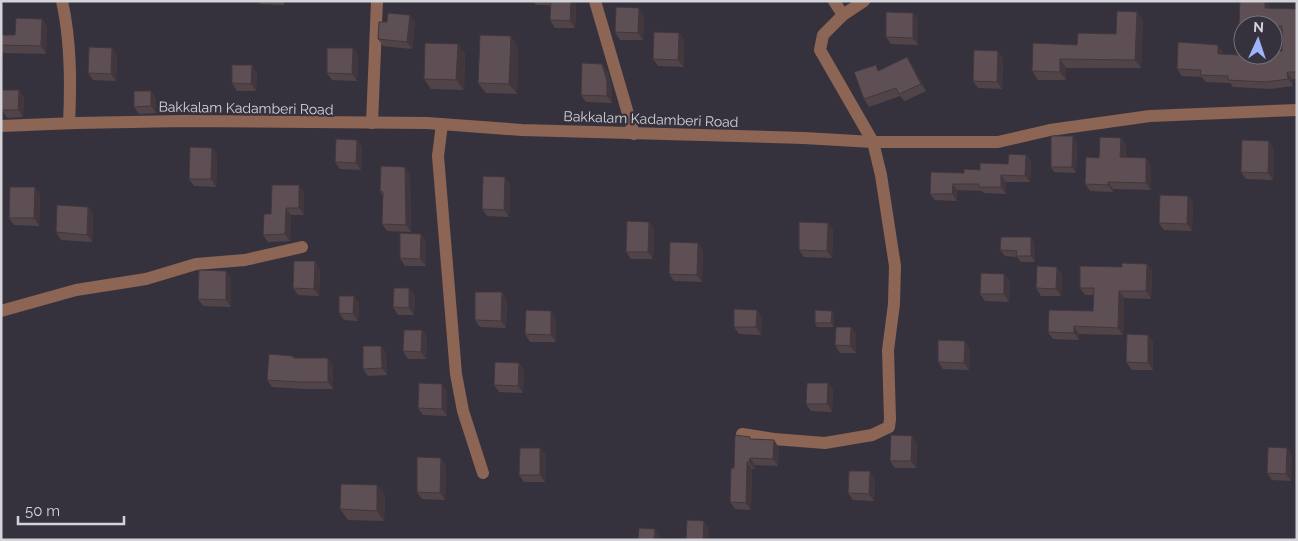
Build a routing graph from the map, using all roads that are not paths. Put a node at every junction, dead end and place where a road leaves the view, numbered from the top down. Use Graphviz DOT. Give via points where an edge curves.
graph roads {
  1 [pos="62,1"];
  2 [pos="377,1"];
  3 [pos="596,1"];
  4 [pos="834,1"];
  5 [pos="864,1"];
  6 [pos="843,15"];
  7 [pos="1297,110"];
  8 [pos="69,123"];
  9 [pos="372,123"];
  10 [pos="442,124"];
  11 [pos="1,126"];
  12 [pos="634,134"];
  13 [pos="873,142"];
  14 [pos="302,247"];
  15 [pos="1,310"];
  16 [pos="742,434"];
  17 [pos="483,473"];
  1 -- 8 [label="street" via="71,80"];
  2 -- 9 [label="street"];
  3 -- 12 [label="street"];
  4 -- 6 [label="street"];
  5 -- 6 [label="street"];
  6 -- 13 [label="street" via="823,34 820,50"];
  7 -- 13 [label="street, Bakkalam Kadamberi Road" via="1150,116 1050,130 998,142"];
  8 -- 9 [label="street, Bakkalam Kadamberi Road"];
  8 -- 11 [label="street, Bakkalam Kadamberi Road"];
  9 -- 10 [label="street, Bakkalam Kadamberi Road"];
  10 -- 12 [label="street, Bakkalam Kadamberi Road"];
  10 -- 17 [label="street" via="438,156 456,374 462,411"];
  12 -- 13 [label="street, Bakkalam Kadamberi Road"];
  13 -- 16 [label="street" via="883,184 895,266 888,350 889,427 872,435 825,443"];
  14 -- 15 [label="street" via="245,260 196,264 146,279 76,290"];
}
